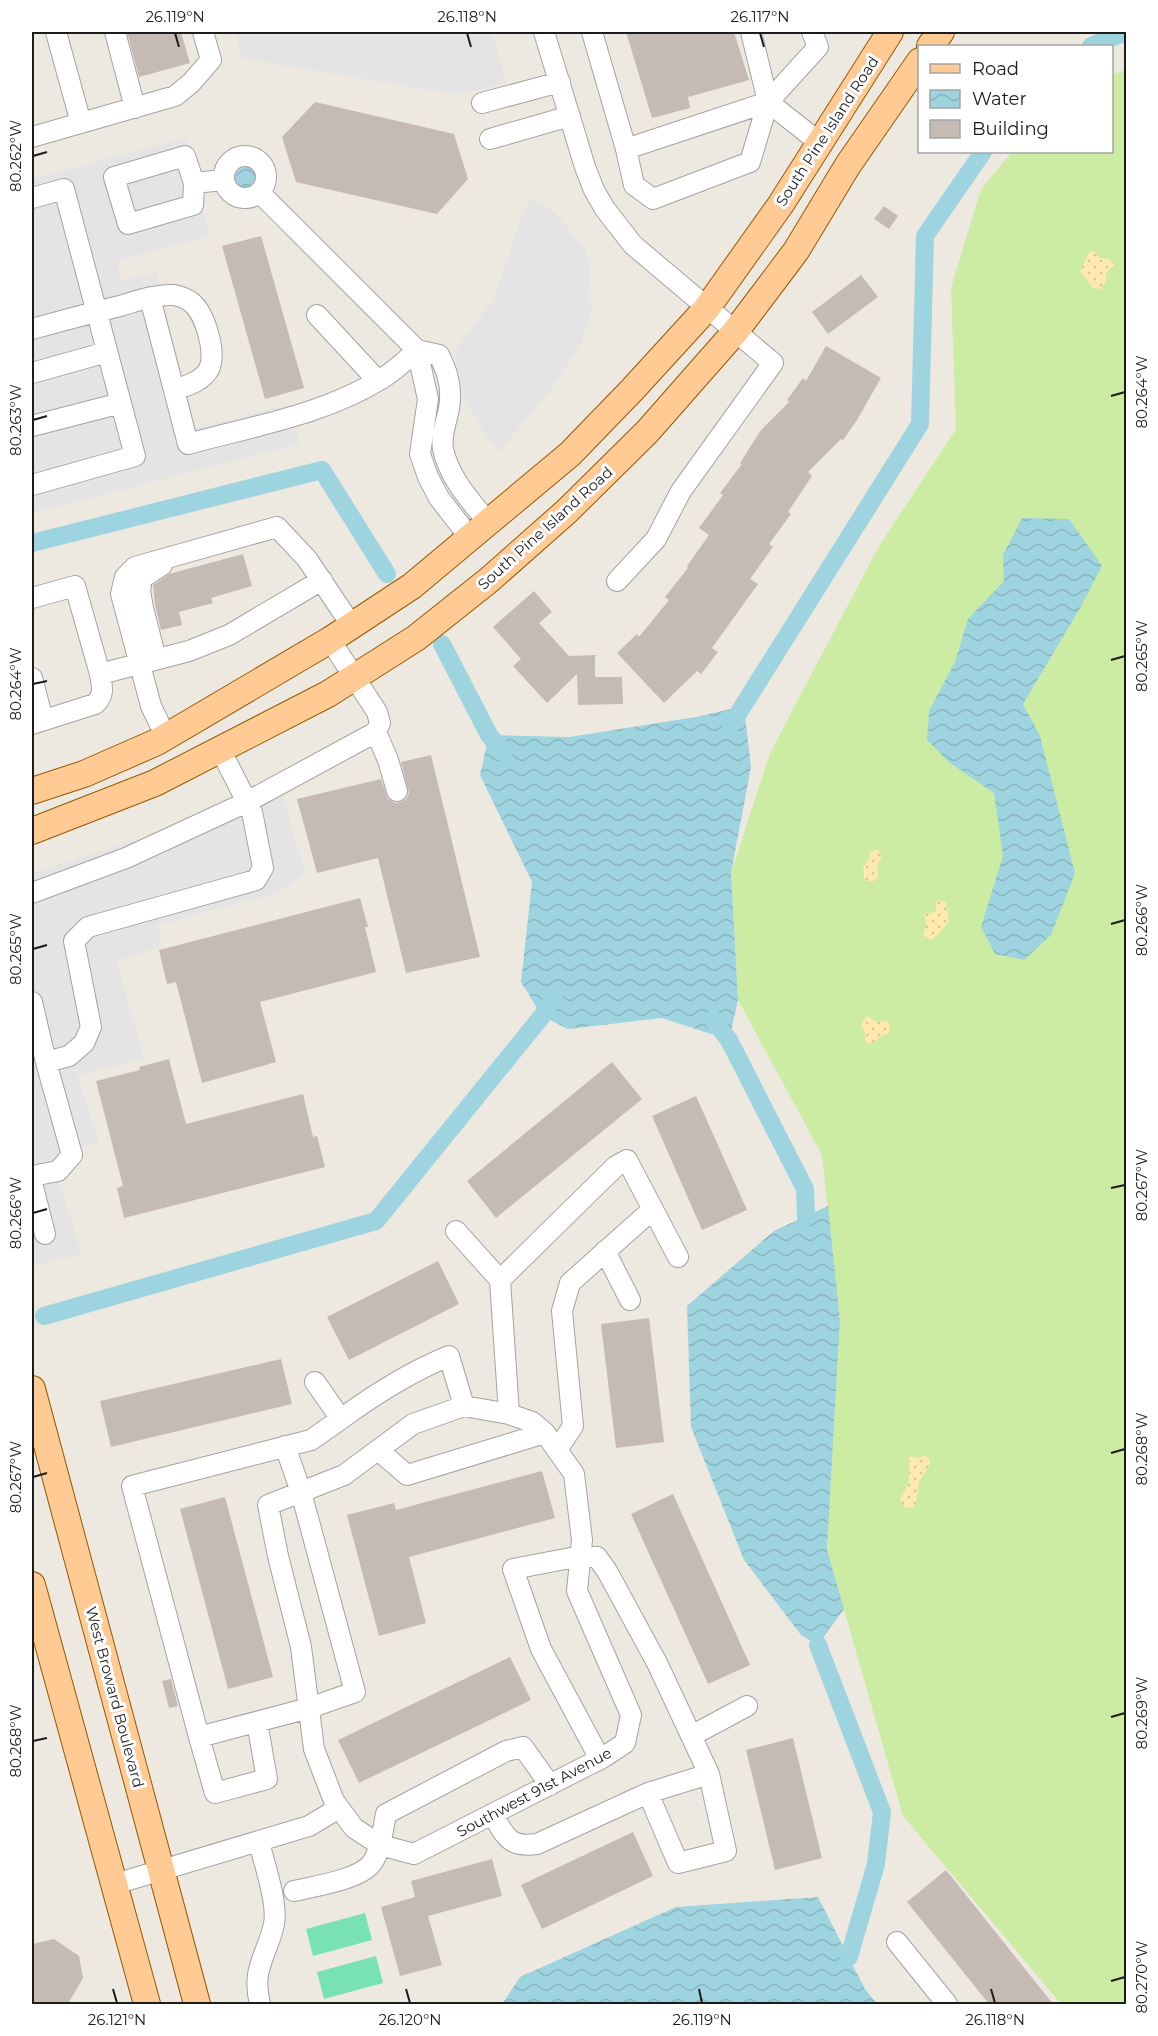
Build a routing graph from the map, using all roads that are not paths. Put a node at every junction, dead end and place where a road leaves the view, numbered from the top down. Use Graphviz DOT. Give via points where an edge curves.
graph roads {
  1 [pos="56,32"];
  2 [pos="114,32"];
  3 [pos="203,32"];
  4 [pos="544,32"];
  5 [pos="592,32"];
  6 [pos="751,32"];
  7 [pos="812,32"];
  8 [pos="890,32"];
  9 [pos="941,32"];
  10 [pos="931,45"];
  11 [pos="918,64"];
  12 [pos="560,82"];
  13 [pos="768,102"];
  14 [pos="482,103"];
  15 [pos="135,108"];
  16 [pos="570,116"];
  17 [pos="81,123"];
  18 [pos="32,137"];
  19 [pos="490,139"];
  20 [pos="820,143"];
  21 [pos="626,149"];
  22 [pos="223,180"];
  23 [pos="194,183"];
  24 [pos="260,192"];
  25 [pos="32,198"];
  26 [pos="150,298"];
  27 [pos="707,308"];
  28 [pos="97,312"];
  29 [pos="317,315"];
  30 [pos="32,329"];
  31 [pos="735,332"];
  32 [pos="417,350"];
  33 [pos="107,352"];
  34 [pos="32,373"];
  35 [pos="378,381"];
  36 [pos="174,390"];
  37 [pos="121,403"];
  38 [pos="32,426"];
  39 [pos="32,485"];
  40 [pos="480,531"];
  41 [pos="322,580"];
  42 [pos="617,581"];
  43 [pos="32,598"];
  44 [pos="352,627"];
  45 [pos="330,640"];
  46 [pos="148,661"];
  47 [pos="100,674"];
  48 [pos="354,677"];
  49 [pos="32,678"];
  50 [pos="37,722"];
  51 [pos="376,732"];
  52 [pos="166,737"];
  53 [pos="220,749"];
  54 [pos="32,791"];
  55 [pos="397,791"];
  56 [pos="247,802"];
  57 [pos="32,831"];
  58 [pos="32,893"];
  59 [pos="32,1002"];
  60 [pos="46,1062"];
  61 [pos="32,1176"];
  62 [pos="32,1183"];
  63 [pos="653,1209"];
  64 [pos="456,1231"];
  65 [pos="45,1234"];
  66 [pos="605,1251"];
  67 [pos="678,1257"];
  68 [pos="500,1280"];
  69 [pos="630,1299"];
  70 [pos="315,1382"];
  71 [pos="32,1389"];
  72 [pos="464,1406"];
  73 [pos="509,1414"];
  74 [pos="341,1419"];
  75 [pos="545,1433"];
  76 [pos="285,1446"];
  77 [pos="378,1450"];
  78 [pos="557,1450"];
  79 [pos="301,1492"];
  80 [pos="581,1556"];
  81 [pos="32,1585"];
  82 [pos="747,1706"];
  83 [pos="309,1708"];
  84 [pos="257,1722"];
  85 [pos="691,1736"];
  86 [pos="199,1737"];
  87 [pos="600,1759"];
  88 [pos="709,1774"];
  89 [pos="550,1785"];
  90 [pos="648,1793"];
  91 [pos="339,1808"];
  92 [pos="492,1814"];
  93 [pos="259,1842"];
  94 [pos="380,1845"];
  95 [pos="163,1870"];
  96 [pos="115,1884"];
  97 [pos="294,1891"];
  98 [pos="897,1942"];
  99 [pos="147,2004"];
  100 [pos="197,2004"];
  101 [pos="260,2004"];
  102 [pos="947,2004"];
  1 -- 17 [label="street"];
  2 -- 15 [label="street"];
  3 -- 15 [label="street" via="212,60 175,96"];
  4 -- 12 [label="street"];
  5 -- 21 [label="street"];
  6 -- 13 [label="street"];
  7 -- 13 [label="street" via="818,47"];
  8 -- 20 [label="main road, South Pine Island Road"];
  9 -- 10 [label="main road"];
  11 -- 31 [label="main road, South Pine Island Road" via="848,165 796,251"];
  12 -- 14 [label="street"];
  12 -- 16 [label="street"];
  13 -- 20 [label="street"];
  13 -- 21 [label="street"];
  13 -- 21 [label="street" via="750,162 653,200 634,185"];
  15 -- 17 [label="street"];
  16 -- 19 [label="street"];
  16 -- 27 [label="street" via="594,190 605,209 633,245"];
  17 -- 18 [label="street"];
  20 -- 27 [label="main road, South Pine Island Road"];
  22 -- 23 [label="street"];
  22 -- 24 [label="street" via="228,191 238,198"];
  22 -- 24 [label="street" via="225,168 233,159 245,156 257,160 264,169 265,182"];
  24 -- 32 [label="street"];
  25 -- 28 [label="street" via="64,189"];
  26 -- 28 [label="street"];
  26 -- 36 [label="street"];
  26 -- 36 [label="street" via="174,296 190,300 202,318 210,344 210,368 205,375"];
  27 -- 31 [label="street"];
  27 -- 40 [label="main road, South Pine Island Road" via="570,454"];
  28 -- 30 [label="street"];
  28 -- 33 [label="street"];
  29 -- 35 [label="street"];
  31 -- 42 [label="street" via="773,363 681,491 656,539"];
  31 -- 48 [label="main road, South Pine Island Road" via="647,432 567,511 425,631"];
  32 -- 35 [label="street"];
  32 -- 40 [label="street" via="439,355 448,374 450,400 442,447"];
  33 -- 34 [label="street"];
  33 -- 37 [label="street"];
  35 -- 36 [label="street" via="325,406 188,444"];
  37 -- 38 [label="street"];
  37 -- 39 [label="street" via="135,456"];
  40 -- 44 [label="main road, South Pine Island Road" via="412,586"];
  41 -- 44 [label="street"];
  41 -- 46 [label="street" via="229,635 189,651"];
  41 -- 46 [label="street" via="277,527 135,567 125,577 121,594"];
  43 -- 47 [label="street" via="75,586"];
  44 -- 45 [label="main road, South Pine Island Road"];
  45 -- 48 [label="street"];
  45 -- 52 [label="main road, South Pine Island Road"];
  46 -- 47 [label="street"];
  46 -- 52 [label="street" via="151,706"];
  47 -- 50 [label="street" via="103,689 95,704"];
  48 -- 51 [label="street" via="377,711 380,723"];
  48 -- 53 [label="main road, South Pine Island Road"];
  49 -- 50 [label="street"];
  51 -- 55 [label="street"];
  51 -- 56 [label="street"];
  52 -- 54 [label="main road, South Pine Island Road" via="84,774"];
  53 -- 56 [label="street"];
  53 -- 57 [label="main road, South Pine Island Road" via="155,783"];
  56 -- 58 [label="street" via="126,858"];
  56 -- 60 [label="street" via="264,868 256,880 88,927 75,940 91,1027 84,1043 69,1056"];
  59 -- 60 [label="street"];
  60 -- 61 [label="street" via="72,1155 58,1170"];
  62 -- 65 [label="street"];
  63 -- 66 [label="street"];
  63 -- 67 [label="street"];
  63 -- 68 [label="street" via="627,1160 616,1166"];
  64 -- 68 [label="street"];
  66 -- 69 [label="street"];
  66 -- 78 [label="street" via="570,1283 562,1311 573,1426"];
  68 -- 73 [label="street"];
  70 -- 74 [label="street"];
  71 -- 95 [label="main road, West Broward Boulevard"];
  72 -- 73 [label="street, Southwest 91st Avenue"];
  72 -- 74 [label="street" via="449,1356 377,1393"];
  72 -- 77 [label="street, Southwest 91st Avenue" via="413,1424"];
  73 -- 75 [label="street, Southwest 91st Avenue" via="532,1422"];
  74 -- 76 [label="street" via="311,1440"];
  75 -- 77 [label="street" via="407,1475"];
  75 -- 78 [label="street, Southwest 91st Avenue"];
  76 -- 79 [label="street"];
  76 -- 86 [label="street" via="132,1486"];
  77 -- 79 [label="street, Southwest 91st Avenue" via="344,1475"];
  78 -- 80 [label="street, Southwest 91st Avenue" via="574,1474"];
  79 -- 83 [label="street, Southwest 91st Avenue" via="268,1505 301,1647"];
  79 -- 83 [label="street" via="355,1692"];
  80 -- 85 [label="street" via="597,1557 607,1570"];
  80 -- 87 [label="street, Southwest 91st Avenue" via="578,1591 631,1715 625,1743"];
  80 -- 87 [label="street" via="513,1569 541,1649"];
  81 -- 96 [label="main road"];
  82 -- 85 [label="street"];
  83 -- 84 [label="street"];
  83 -- 91 [label="street, Southwest 91st Avenue" via="314,1749"];
  84 -- 86 [label="street"];
  84 -- 86 [label="street" via="267,1779 215,1793"];
  85 -- 88 [label="street"];
  87 -- 89 [label="street, Southwest 91st Avenue"];
  88 -- 90 [label="street"];
  88 -- 90 [label="street" via="726,1851 678,1863"];
  89 -- 92 [label="street, Southwest 91st Avenue"];
  89 -- 94 [label="street" via="523,1747 506,1751 386,1814"];
  90 -- 92 [label="street" via="537,1844 522,1846 508,1839"];
  91 -- 93 [label="street" via="309,1826"];
  91 -- 94 [label="street, Southwest 91st Avenue" via="354,1828"];
  92 -- 94 [label="street, Southwest 91st Avenue" via="414,1854"];
  93 -- 95 [label="street"];
  93 -- 101 [label="street" via="275,1907 274,1923 257,1969"];
  94 -- 97 [label="street" via="372,1864 355,1875"];
  95 -- 96 [label="street"];
  95 -- 100 [label="main road, West Broward Boulevard"];
  96 -- 99 [label="main road"];
  98 -- 102 [label="street"];
}
